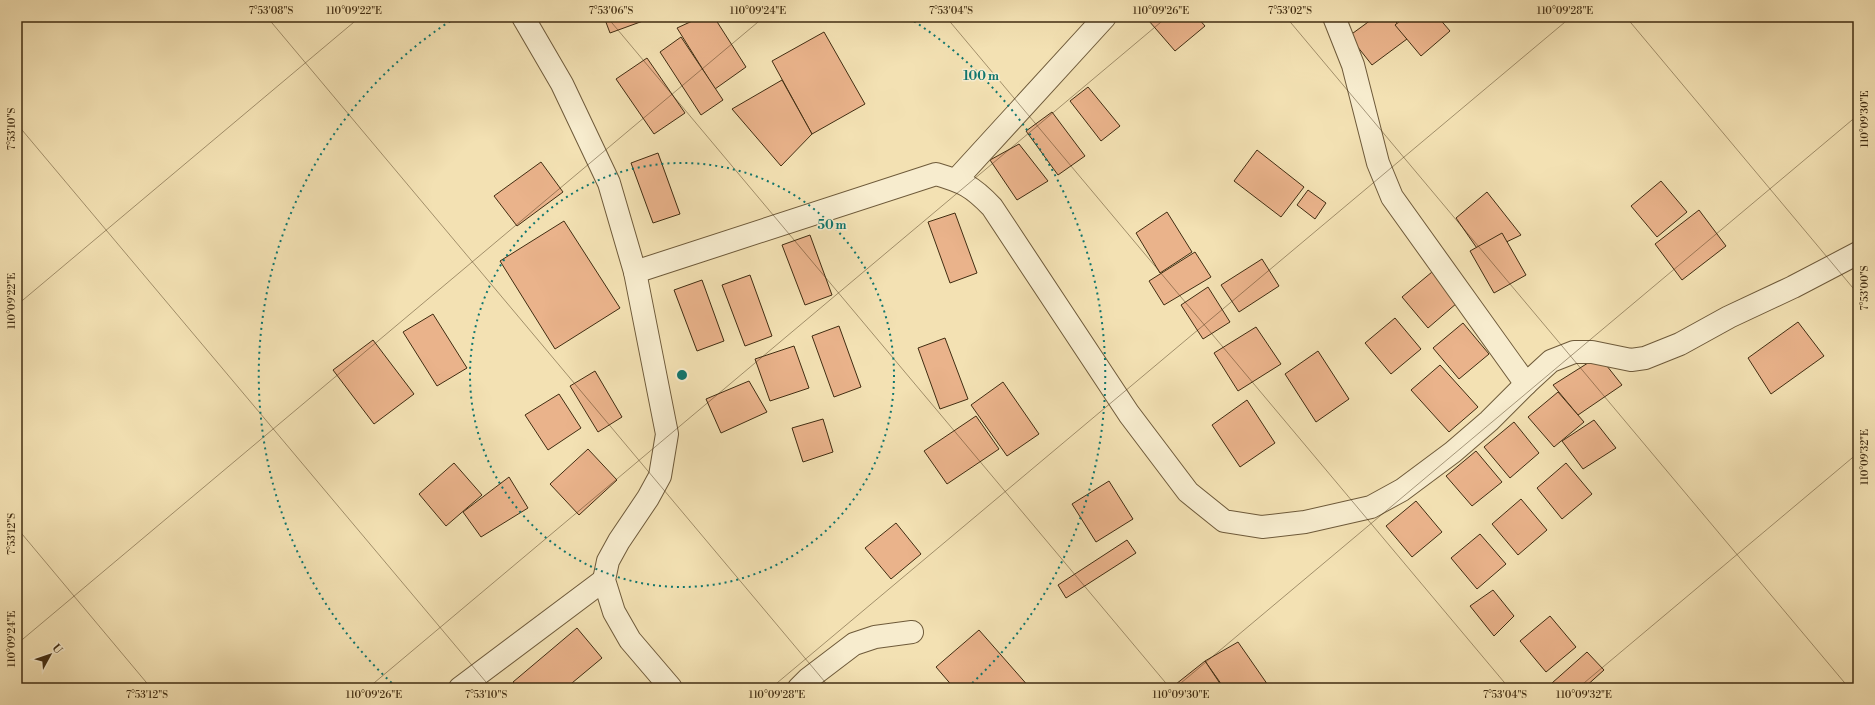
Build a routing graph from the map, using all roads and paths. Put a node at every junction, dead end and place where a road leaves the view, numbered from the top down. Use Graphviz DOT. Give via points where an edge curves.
graph roads {
  1 [pos="523,17"];
  2 [pos="1105,17"];
  3 [pos="1334,17"];
  4 [pos="956,180"];
  5 [pos="1858,253"];
  6 [pos="635,272"];
  7 [pos="1526,384"];
  8 [pos="604,580"];
  9 [pos="912,632"];
  10 [pos="460,688"];
  11 [pos="671,688"];
  12 [pos="799,688"];
  1 -- 6 [label="street" via="562,84 609,183"];
  2 -- 4 [label="street"];
  3 -- 7 [label="street" via="1353,66 1378,163 1392,197"];
  4 -- 6 [label="street" via="936,174"];
  4 -- 7 [label="street" via="976,190 992,207 1134,420 1188,492 1224,520 1262,527 1305,522 1371,507 1402,490 1453,452"];
  5 -- 7 [label="street" via="1680,344 1645,358 1631,360 1592,352 1574,352 1552,361"];
  6 -- 8 [label="street" via="667,434 660,476 608,561"];
  8 -- 10 [label="street"];
  8 -- 11 [label="street" via="614,612 630,640"];
  9 -- 12 [label="street" via="875,637 854,644"];
}
